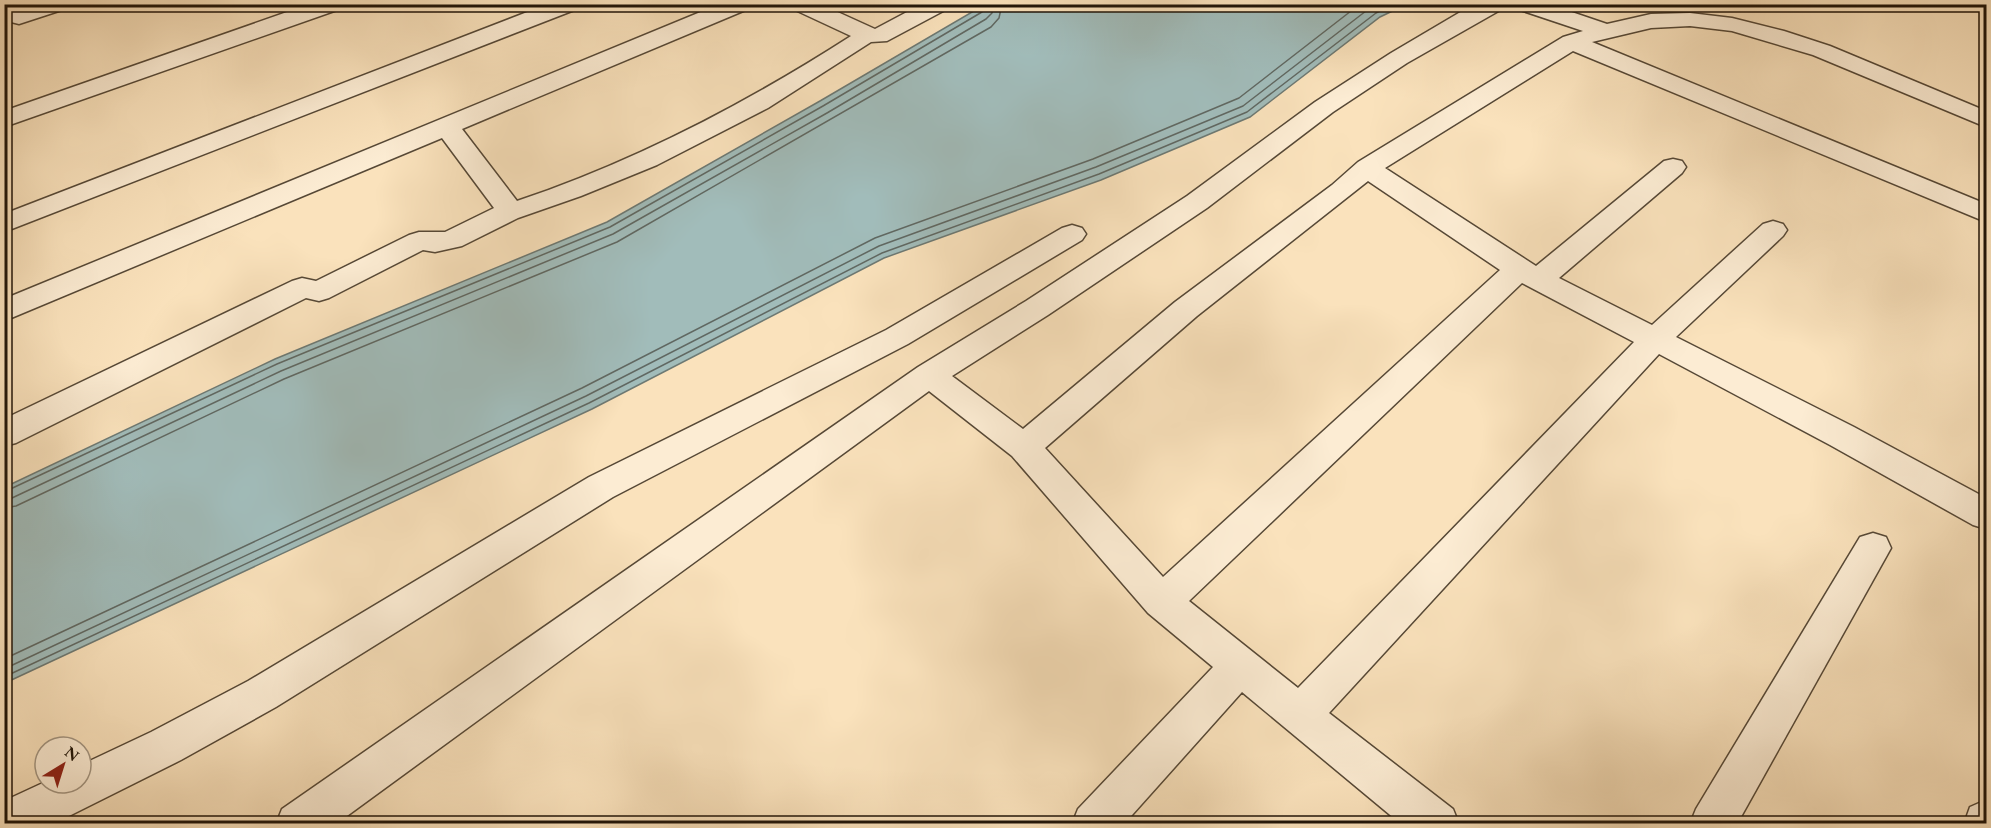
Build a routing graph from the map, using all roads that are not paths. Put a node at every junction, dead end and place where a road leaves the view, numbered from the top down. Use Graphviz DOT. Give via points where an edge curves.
graph roads {
  1 [pos="57,4"];
  2 [pos="332,4"];
  3 [pos="569,4"];
  4 [pos="740,4"];
  5 [pos="801,4"];
  6 [pos="939,4"];
  7 [pos="1494,4"];
  8 [pos="1525,4"];
  9 [pos="10,14"];
  10 [pos="1606,31"];
  11 [pos="867,35"];
  12 [pos="1571,42"];
  13 [pos="4,120"];
  14 [pos="1986,120"];
  15 [pos="447,127"];
  16 [pos="1673,167"];
  17 [pos="1367,168"];
  18 [pos="510,211"];
  19 [pos="1986,214"];
  20 [pos="4,224"];
  21 [pos="1773,230"];
  22 [pos="1072,234"];
  23 [pos="1529,274"];
  24 [pos="4,311"];
  25 [pos="1655,339"];
  26 [pos="929,375"];
  27 [pos="4,434"];
  28 [pos="1024,447"];
  29 [pos="1986,515"];
  30 [pos="1874,548"];
  31 [pos="1162,602"];
  32 [pos="1240,666"];
  33 [pos="1300,715"];
  34 [pos="5,824"];
  35 [pos="298,824"];
  36 [pos="1094,824"];
  37 [pos="1437,824"];
  38 [pos="1712,824"];
  1 -- 9 [label="street"];
  2 -- 13 [label="street"];
  3 -- 20 [label="street"];
  4 -- 15 [label="street"];
  5 -- 11 [label="street"];
  6 -- 11 [label="street" via="885,35"];
  7 -- 26 [label="street" via="1399,58 1324,107 1197,202"];
  8 -- 10 [label="street"];
  10 -- 12 [label="street"];
  10 -- 14 [label="street" via="1653,20 1696,20 1740,27 1827,53"];
  11 -- 18 [label="street" via="721,124 566,194"];
  12 -- 17 [label="street"];
  12 -- 19 [label="street"];
  15 -- 18 [label="street"];
  15 -- 24 [label="street"];
  16 -- 23 [label="street"];
  17 -- 23 [label="street"];
  17 -- 28 [label="street" via="1186,309"];
  18 -- 27 [label="street" via="452,240 419,242 319,291 302,288"];
  21 -- 25 [label="street"];
  22 -- 34 [label="street" via="897,337 601,487 262,694 166,746"];
  23 -- 25 [label="street"];
  23 -- 31 [label="street"];
  25 -- 29 [label="street"];
  25 -- 33 [label="street"];
  26 -- 28 [label="street"];
  26 -- 35 [label="street"];
  28 -- 31 [label="street"];
  30 -- 38 [label="street"];
  31 -- 32 [label="street"];
  32 -- 33 [label="street"];
  32 -- 36 [label="street"];
  33 -- 37 [label="street"];
}
